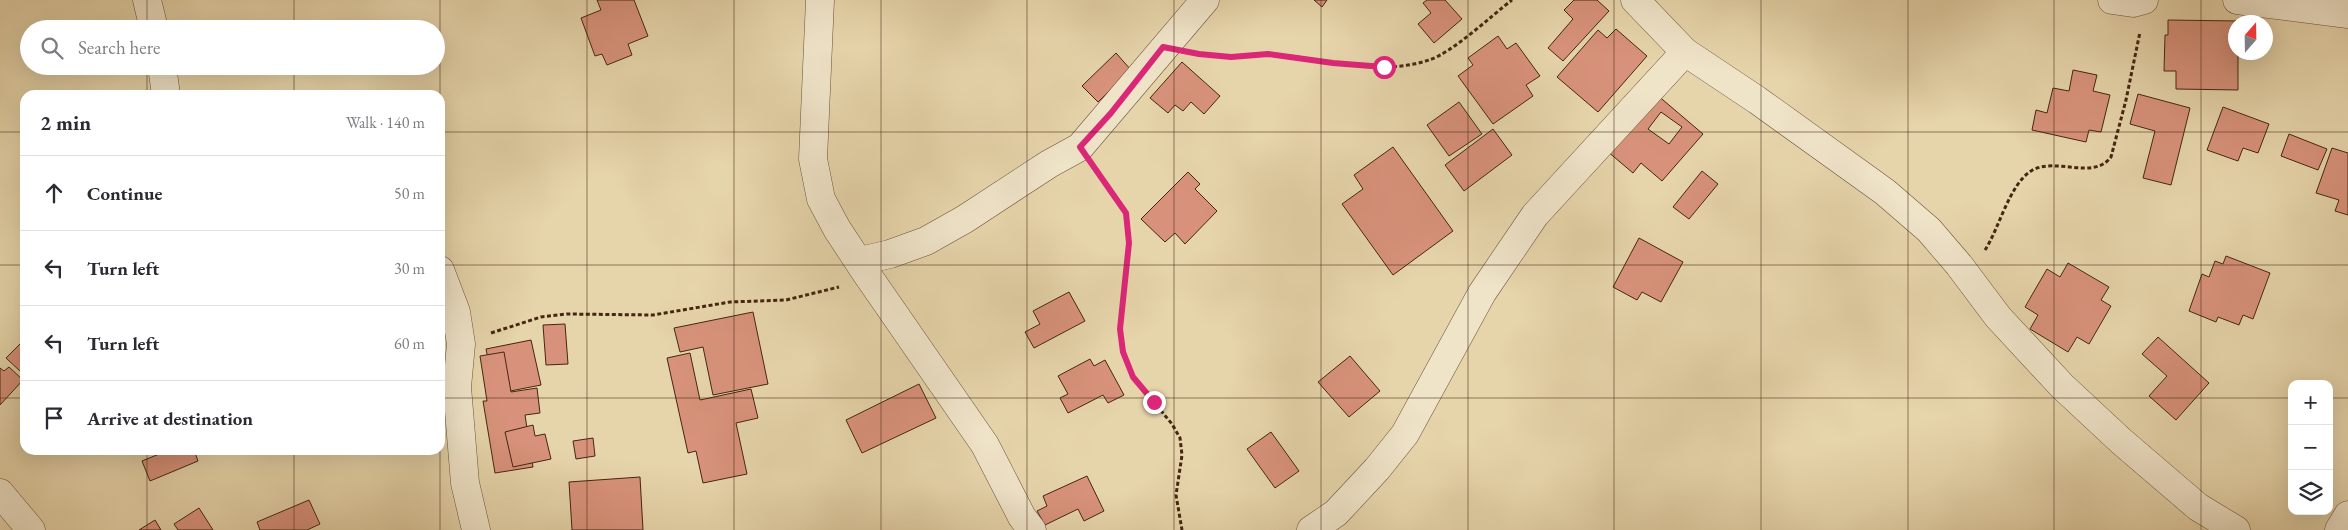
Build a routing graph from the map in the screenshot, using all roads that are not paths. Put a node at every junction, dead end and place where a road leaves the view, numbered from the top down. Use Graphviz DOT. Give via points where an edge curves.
graph roads {
  1 [pos="147,0"];
  2 [pos="820,0"];
  3 [pos="1205,0"];
  4 [pos="1635,0"];
  5 [pos="2112,0"];
  6 [pos="2144,0"];
  7 [pos="2237,0"];
  8 [pos="2348,14"];
  9 [pos="152,20"];
  10 [pos="1685,52"];
  11 [pos="163,75"];
  12 [pos="165,90"];
  13 [pos="863,267"];
  14 [pos="445,283"];
  15 [pos="0,492"];
  16 [pos="2348,515"];
  17 [pos="32,530"];
  18 [pos="476,530"];
  19 [pos="1032,530"];
  20 [pos="1311,530"];
  21 [pos="2236,530"];
  22 [pos="2339,530"];
  1 -- 9 [label="street"];
  2 -- 13 [label="street" via="813,160 821,199"];
  3 -- 13 [label="street" via="1080,147 926,241"];
  4 -- 10 [label="street"];
  5 -- 6 [label="street" via="2132,3"];
  7 -- 8 [label="street"];
  10 -- 20 [label="street" via="1535,215 1482,293 1405,434 1336,513"];
  10 -- 21 [label="street" via="1885,192 1929,230 1998,317 2062,386 2121,442 2198,507"];
  11 -- 12 [label="street"];
  13 -- 19 [label="street" via="985,445"];
  14 -- 18 [label="street" via="456,312 461,344 457,387 465,483"];
  15 -- 17 [label="street"];
  16 -- 22 [label="street"];
}
